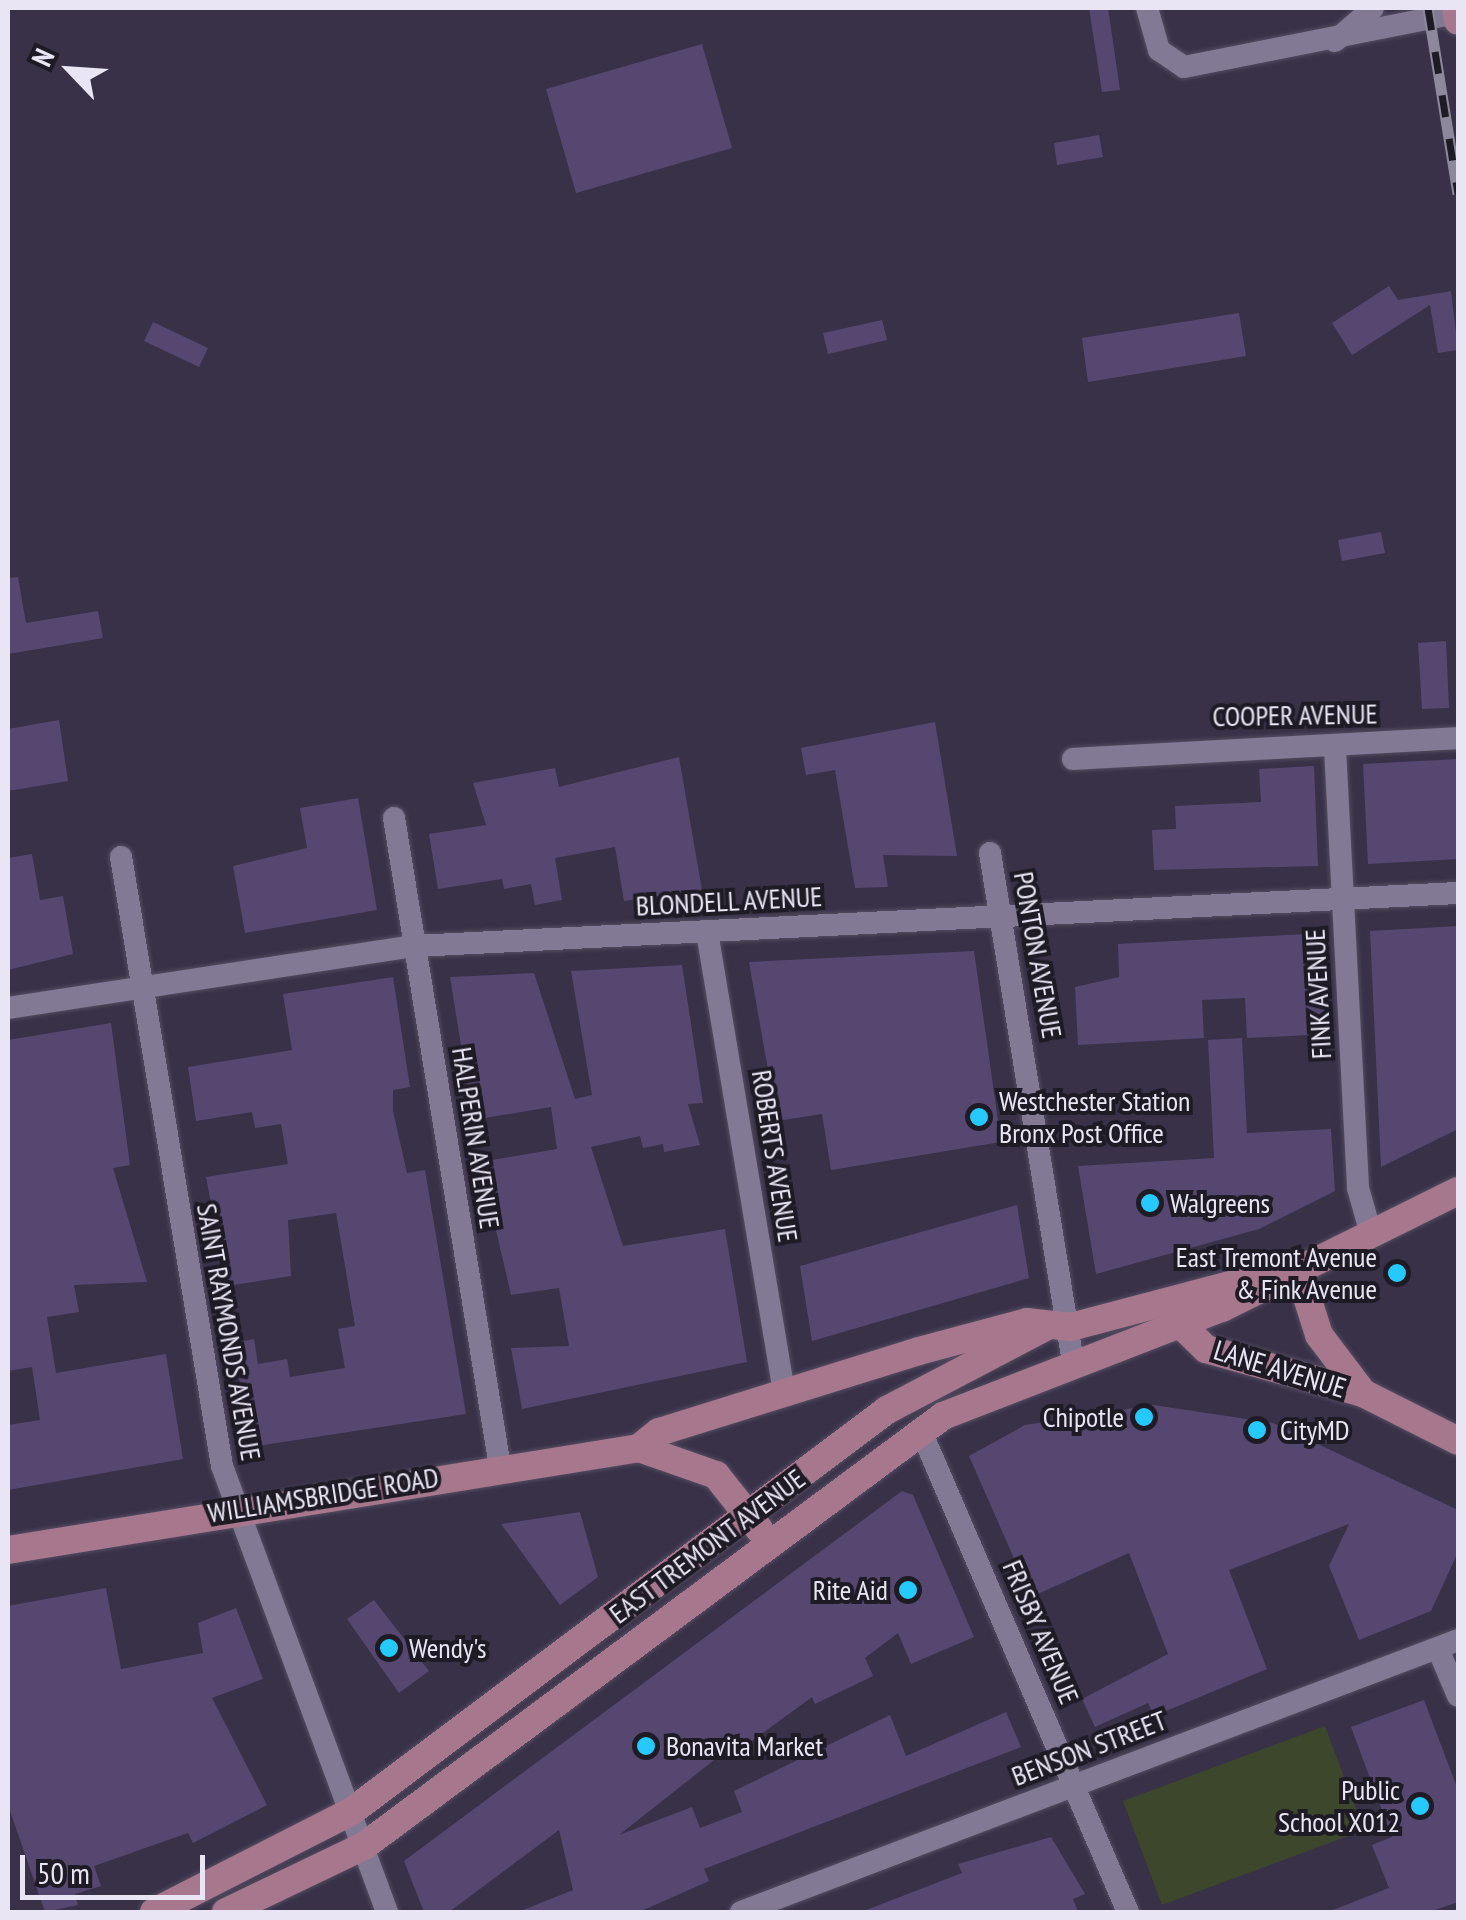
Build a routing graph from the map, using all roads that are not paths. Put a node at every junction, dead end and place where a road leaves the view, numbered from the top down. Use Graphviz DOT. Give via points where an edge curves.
graph roads {
  1 [pos="1147,8"];
  2 [pos="1373,8"];
  3 [pos="1457,10"];
  4 [pos="1458,22"];
  5 [pos="1332,44"];
  6 [pos="1458,738"];
  7 [pos="1335,748"];
  8 [pos="1073,758"];
  9 [pos="394,818"];
  10 [pos="990,853"];
  11 [pos="121,857"];
  12 [pos="1458,893"];
  13 [pos="1343,901"];
  14 [pos="1001,917"];
  15 [pos="708,932"];
  16 [pos="414,946"];
  17 [pos="136,986"];
  18 [pos="8,1008"];
  19 [pos="1458,1191"];
  20 [pos="1371,1234"];
  21 [pos="1298,1269"];
  22 [pos="1156,1300"];
  23 [pos="1179,1324"];
  24 [pos="1058,1327"];
  25 [pos="1073,1362"];
  26 [pos="784,1390"];
  27 [pos="1363,1393"];
  28 [pos="921,1431"];
  29 [pos="1458,1440"];
  30 [pos="639,1448"];
  31 [pos="500,1467"];
  32 [pos="233,1510"];
  33 [pos="748,1515"];
  34 [pos="768,1542"];
  35 [pos="8,1550"];
  36 [pos="1448,1644"];
  37 [pos="1458,1696"];
  38 [pos="1073,1786"];
  39 [pos="352,1811"];
  40 [pos="364,1846"];
  41 [pos="154,1912"];
  42 [pos="226,1912"];
  43 [pos="388,1912"];
  44 [pos="740,1912"];
  45 [pos="1128,1912"];
  1 -- 5 [label="street" via="1169,61 1207,66"];
  2 -- 5 [label="street"];
  3 -- 4 [label="main road"];
  3 -- 5 [label="street"];
  6 -- 7 [label="street, COOPER AVENUE"];
  7 -- 8 [label="street, COOPER AVENUE" via="1306,740"];
  7 -- 13 [label="street, FINK AVENUE"];
  9 -- 16 [label="street, HALPERIN AVENUE"];
  10 -- 14 [label="street, PONTON AVENUE"];
  11 -- 17 [label="street, SAINT RAYMONDS AVENUE"];
  12 -- 13 [label="street, BLONDELL AVENUE"];
  13 -- 14 [label="street, BLONDELL AVENUE"];
  13 -- 20 [label="street, FINK AVENUE" via="1358,1188"];
  14 -- 15 [label="street, BLONDELL AVENUE"];
  14 -- 24 [label="street, PONTON AVENUE"];
  15 -- 16 [label="street, BLONDELL AVENUE"];
  15 -- 26 [label="street, ROBERTS AVENUE"];
  16 -- 17 [label="street, BLONDELL AVENUE"];
  16 -- 31 [label="street, HALPERIN AVENUE"];
  17 -- 18 [label="street, BLONDELL AVENUE"];
  17 -- 32 [label="street, SAINT RAYMONDS AVENUE"];
  19 -- 20 [label="main road"];
  20 -- 21 [label="main road"];
  21 -- 22 [label="main road, EAST TREMONT AVENUE"];
  21 -- 23 [label="main road, EAST TREMONT AVENUE"];
  21 -- 27 [label="main road, LANE AVENUE" via="1319,1335"];
  22 -- 23 [label="main road, LANE AVENUE"];
  22 -- 24 [label="main road, EAST TREMONT AVENUE"];
  23 -- 25 [label="main road, EAST TREMONT AVENUE"];
  23 -- 27 [label="main road, LANE AVENUE" via="1206,1349"];
  24 -- 25 [label="street, PONTON AVENUE"];
  24 -- 26 [label="main road, WILLIAMSBRIDGE ROAD" via="1027,1322"];
  24 -- 33 [label="main road, EAST TREMONT AVENUE" via="927,1384"];
  25 -- 28 [label="main road, EAST TREMONT AVENUE" via="988,1392"];
  26 -- 30 [label="main road, WILLIAMSBRIDGE ROAD" via="659,1432"];
  27 -- 29 [label="main road, LANE AVENUE"];
  28 -- 34 [label="main road, EAST TREMONT AVENUE"];
  28 -- 38 [label="street, FRISBY AVENUE"];
  30 -- 31 [label="main road, WILLIAMSBRIDGE ROAD"];
  30 -- 33 [label="main road, WILLIAMSBRIDGE ROAD" via="716,1476"];
  31 -- 32 [label="main road, WILLIAMSBRIDGE ROAD"];
  32 -- 35 [label="main road, WILLIAMSBRIDGE ROAD"];
  32 -- 39 [label="street, SAINT RAYMONDS AVENUE"];
  33 -- 34 [label="main road, WILLIAMSBRIDGE ROAD"];
  33 -- 39 [label="main road, EAST TREMONT AVENUE"];
  34 -- 40 [label="main road, EAST TREMONT AVENUE"];
  36 -- 37 [label="street"];
  36 -- 38 [label="street, BENSON STREET"];
  38 -- 44 [label="street, BENSON STREET"];
  38 -- 45 [label="street, FRISBY AVENUE"];
  39 -- 40 [label="street, SAINT RAYMONDS AVENUE"];
  39 -- 41 [label="main road, EAST TREMONT AVENUE"];
  40 -- 42 [label="main road, EAST TREMONT AVENUE"];
  40 -- 43 [label="street, SAINT RAYMONDS AVENUE"];
}
